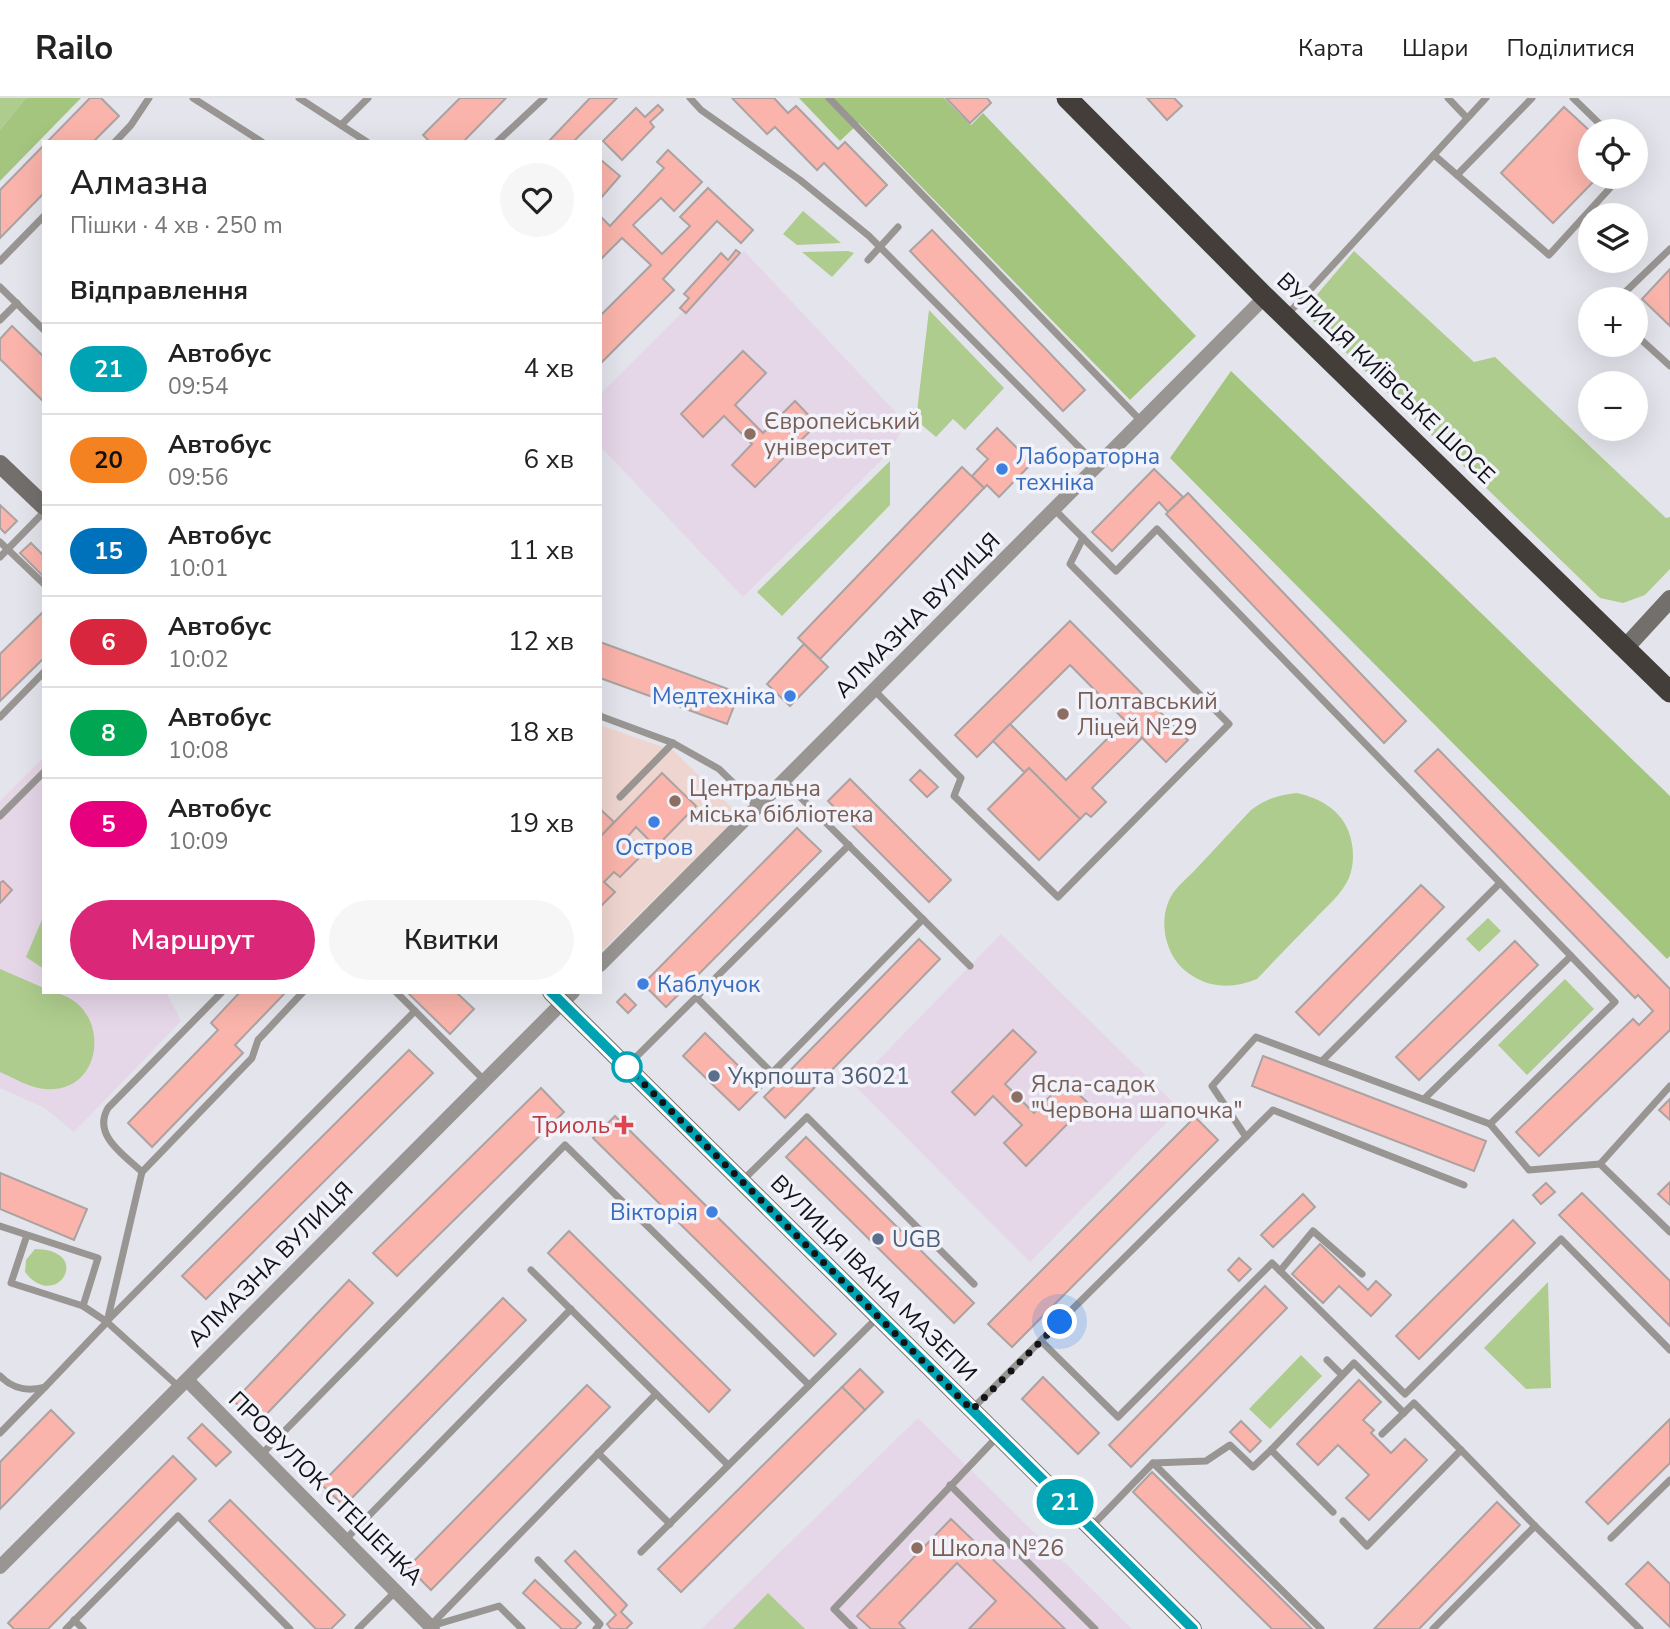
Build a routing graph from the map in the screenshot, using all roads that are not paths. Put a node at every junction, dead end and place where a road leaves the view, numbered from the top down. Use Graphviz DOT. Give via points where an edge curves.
graph roads {
  1 [pos="149,98"];
  2 [pos="193,98"];
  3 [pos="299,98"];
  4 [pos="368,98"];
  5 [pos="544,98"];
  6 [pos="690,98"];
  7 [pos="829,98"];
  8 [pos="1067,98"];
  9 [pos="1448,98"];
  10 [pos="1486,98"];
  11 [pos="1532,98"];
  12 [pos="1573,98"];
  13 [pos="1467,118"];
  14 [pos="1595,119"];
  15 [pos="341,125"];
  16 [pos="117,140"];
  17 [pos="259,140"];
  18 [pos="364,140"];
  19 [pos="499,140"];
  20 [pos="1434,155"];
  21 [pos="1457,175"];
  22 [pos="1609,189"];
  23 [pos="42,218"];
  24 [pos="898,227"];
  25 [pos="879,246"];
  26 [pos="1670,248"];
  27 [pos="868,260"];
  28 [pos="0,261"];
  29 [pos="0,287"];
  30 [pos="1630,287"];
  31 [pos="1265,297"];
  32 [pos="17,303"];
  33 [pos="1285,317"];
  34 [pos="0,320"];
  35 [pos="42,328"];
  36 [pos="1648,346"];
  37 [pos="1670,366"];
  38 [pos="1141,421"];
  39 [pos="0,464"];
  40 [pos="1097,465"];
  41 [pos="42,504"];
  42 [pos="1054,509"];
  43 [pos="42,514"];
  44 [pos="1083,538"];
  45 [pos="0,542"];
  46 [pos="7,549"];
  47 [pos="0,557"];
  48 [pos="42,582"];
  49 [pos="1670,599"];
  50 [pos="1625,648"];
  51 [pos="42,674"];
  52 [pos="874,690"];
  53 [pos="1670,692"];
  54 [pos="0,717"];
  55 [pos="602,717"];
  56 [pos="673,743"];
  57 [pos="42,775"];
  58 [pos="784,780"];
  59 [pos="620,797"];
  60 [pos="758,807"];
  61 [pos="0,816"];
  62 [pos="849,845"];
  63 [pos="1500,883"];
  64 [pos="923,919"];
  65 [pos="1570,956"];
  66 [pos="602,963"];
  67 [pos="970,966"];
  68 [pos="220,994"];
  69 [pos="301,994"];
  70 [pos="398,994"];
  71 [pos="562,996"];
  72 [pos="696,998"];
  73 [pos="415,1011"];
  74 [pos="1322,1061"];
  75 [pos="626,1067"];
  76 [pos="485,1080"];
  77 [pos="1670,1086"];
  78 [pos="1423,1100"];
  79 [pos="1490,1125"];
  80 [pos="1246,1137"];
  81 [pos="1600,1164"];
  82 [pos="142,1172"];
  83 [pos="742,1181"];
  84 [pos="1464,1185"];
  85 [pos="0,1226"];
  86 [pos="1670,1232"];
  87 [pos="27,1235"];
  88 [pos="531,1270"];
  89 [pos="1280,1271"];
  90 [pos="1362,1274"];
  91 [pos="974,1284"];
  92 [pos="83,1306"];
  93 [pos="571,1309"];
  94 [pos="878,1317"];
  95 [pos="107,1322"];
  96 [pos="1041,1341"];
  97 [pos="1670,1350"];
  98 [pos="1327,1360"];
  99 [pos="0,1376"];
  100 [pos="1342,1376"];
  101 [pos="183,1383"];
  102 [pos="809,1385"];
  103 [pos="45,1387"];
  104 [pos="656,1394"];
  105 [pos="1405,1394"];
  106 [pos="1414,1403"];
  107 [pos="972,1410"];
  108 [pos="1404,1413"];
  109 [pos="0,1433"];
  110 [pos="1382,1434"];
  111 [pos="998,1436"];
  112 [pos="1271,1450"];
  113 [pos="1461,1450"];
  114 [pos="598,1453"];
  115 [pos="261,1455"];
  116 [pos="1153,1463"];
  117 [pos="728,1465"];
  118 [pos="1670,1480"];
  119 [pos="950,1485"];
  120 [pos="1333,1512"];
  121 [pos="1343,1521"];
  122 [pos="670,1524"];
  123 [pos="1535,1526"];
  124 [pos="1091,1527"];
  125 [pos="1611,1538"];
  126 [pos="345,1540"];
  127 [pos="641,1552"];
  128 [pos="538,1560"];
  129 [pos="0,1567"];
  130 [pos="396,1591"];
  131 [pos="74,1620"];
  132 [pos="432,1627"];
  133 [pos="66,1629"];
  134 [pos="83,1629"];
  135 [pos="290,1629"];
  136 [pos="358,1629"];
  137 [pos="522,1629"];
  138 [pos="596,1629"];
  139 [pos="854,1629"];
  140 [pos="1095,1629"];
  141 [pos="1193,1629"];
  142 [pos="1321,1629"];
  143 [pos="1433,1629"];
  144 [pos="1640,1629"];
  1 -- 16 [label="lane"];
  2 -- 17 [label="lane"];
  3 -- 15 [label="lane"];
  4 -- 15 [label="lane"];
  5 -- 19 [label="lane"];
  6 -- 25 [label="lane"];
  7 -- 38 [label="lane"];
  8 -- 31 [label="highway, ВУЛИЦЯ КИЇВСЬКЕ ШОСЕ"];
  9 -- 13 [label="lane"];
  10 -- 13 [label="lane"];
  11 -- 21 [label="lane"];
  12 -- 14 [label="lane"];
  13 -- 20 [label="lane"];
  15 -- 18 [label="lane"];
  20 -- 21 [label="lane"];
  20 -- 33 [label="lane"];
  21 -- 22 [label="lane" via="1549,255"];
  23 -- 28 [label="lane"];
  24 -- 25 [label="lane"];
  25 -- 27 [label="lane"];
  25 -- 40 [label="lane"];
  26 -- 30 [label="lane"];
  29 -- 32 [label="lane"];
  31 -- 33 [label="highway, ВУЛИЦЯ КИЇВСЬКЕ ШОСЕ"];
  31 -- 38 [label="street, АЛМАЗНА ВУЛИЦЯ"];
  32 -- 34 [label="lane"];
  32 -- 35 [label="lane"];
  33 -- 50 [label="highway, ВУЛИЦЯ КИЇВСЬКЕ ШОСЕ"];
  36 -- 37 [label="lane"];
  38 -- 40 [label="street, АЛМАЗНА ВУЛИЦЯ"];
  39 -- 41 [label="main road"];
  40 -- 42 [label="street, АЛМАЗНА ВУЛИЦЯ"];
  42 -- 44 [label="lane"];
  42 -- 52 [label="street, АЛМАЗНА ВУЛИЦЯ"];
  43 -- 46 [label="lane"];
  44 -- 52 [label="lane" via="1070,564 1229,724 1058,897 954,796 961,778"];
  44 -- 63 [label="lane" via="1116,571 1157,529"];
  45 -- 46 [label="lane"];
  46 -- 47 [label="lane"];
  46 -- 48 [label="lane"];
  49 -- 50 [label="main road"];
  50 -- 53 [label="highway, ВУЛИЦЯ КИЇВСЬКЕ ШОСЕ"];
  51 -- 54 [label="lane"];
  52 -- 58 [label="street, АЛМАЗНА ВУЛИЦЯ"];
  55 -- 56 [label="lane"];
  56 -- 59 [label="lane"];
  56 -- 60 [label="lane" via="719,769"];
  57 -- 61 [label="lane"];
  58 -- 60 [label="street, АЛМАЗНА ВУЛИЦЯ"];
  58 -- 62 [label="lane"];
  60 -- 66 [label="street, АЛМАЗНА ВУЛИЦЯ"];
  62 -- 64 [label="lane"];
  62 -- 72 [label="lane"];
  63 -- 65 [label="lane"];
  63 -- 74 [label="lane"];
  64 -- 67 [label="lane"];
  64 -- 72 [label="lane" via="772,1073"];
  65 -- 78 [label="lane"];
  65 -- 79 [label="lane" via="1615,1002"];
  68 -- 82 [label="lane" via="103,1117 106,1136"];
  69 -- 82 [label="lane" via="258,1040 252,1058"];
  70 -- 73 [label="lane"];
  71 -- 75 [label="main road, ВУЛИЦЯ ІВАНА МАЗЕПИ"];
  71 -- 76 [label="street, АЛМАЗНА ВУЛИЦЯ"];
  72 -- 75 [label="lane"];
  73 -- 76 [label="lane"];
  73 -- 95 [label="lane"];
  74 -- 78 [label="lane"];
  74 -- 80 [label="lane" via="1256,1038 1212,1086"];
  75 -- 83 [label="main road, ВУЛИЦЯ ІВАНА МАЗЕПИ"];
  76 -- 101 [label="street, АЛМАЗНА ВУЛИЦЯ"];
  77 -- 81 [label="lane"];
  78 -- 79 [label="lane"];
  79 -- 81 [label="lane" via="1529,1171"];
  80 -- 84 [label="lane" via="1273,1110"];
  80 -- 96 [label="lane"];
  81 -- 86 [label="lane"];
  82 -- 95 [label="lane"];
  83 -- 91 [label="lane" via="807,1117"];
  83 -- 94 [label="main road, ВУЛИЦЯ ІВАНА МАЗЕПИ"];
  85 -- 87 [label="lane"];
  87 -- 92 [label="lane" via="98,1258"];
  87 -- 92 [label="lane" via="11,1283"];
  88 -- 93 [label="lane"];
  89 -- 90 [label="lane" via="1313,1231"];
  89 -- 96 [label="lane" via="1272,1263 1118,1417"];
  89 -- 105 [label="lane"];
  92 -- 95 [label="lane"];
  93 -- 104 [label="lane"];
  93 -- 126 [label="lane"];
  94 -- 102 [label="lane"];
  94 -- 107 [label="main road, ВУЛИЦЯ ІВАНА МАЗЕПИ"];
  95 -- 101 [label="lane"];
  95 -- 103 [label="lane"];
  96 -- 107 [label="lane"];
  97 -- 105 [label="lane" via="1560,1239"];
  98 -- 100 [label="lane"];
  99 -- 103 [label="lane" via="18,1388 32,1391"];
  100 -- 108 [label="lane" via="1354,1363"];
  100 -- 112 [label="lane"];
  101 -- 115 [label="street, ПРОВУЛОК СТЕШЕНКА"];
  101 -- 129 [label="street, АЛМАЗНА ВУЛИЦЯ"];
  102 -- 115 [label="lane" via="565,1145"];
  102 -- 117 [label="lane"];
  103 -- 109 [label="lane"];
  104 -- 114 [label="lane"];
  104 -- 117 [label="lane"];
  105 -- 106 [label="lane"];
  106 -- 108 [label="lane"];
  106 -- 113 [label="lane"];
  107 -- 111 [label="main road, ВУЛИЦЯ ІВАНА МАЗЕПИ"];
  108 -- 110 [label="lane"];
  111 -- 119 [label="lane"];
  111 -- 124 [label="main road, ВУЛИЦЯ ІВАНА МАЗЕПИ"];
  112 -- 116 [label="lane" via="1253,1467 1230,1445 1206,1461"];
  112 -- 120 [label="lane"];
  113 -- 121 [label="lane" via="1367,1546"];
  113 -- 123 [label="lane"];
  114 -- 122 [label="lane"];
  114 -- 132 [label="lane"];
  115 -- 126 [label="street, ПРОВУЛОК СТЕШЕНКА"];
  116 -- 124 [label="lane"];
  116 -- 142 [label="lane"];
  117 -- 122 [label="lane"];
  118 -- 125 [label="lane"];
  119 -- 139 [label="lane" via="834,1609"];
  119 -- 140 [label="lane"];
  122 -- 127 [label="lane"];
  123 -- 143 [label="lane"];
  123 -- 144 [label="lane"];
  124 -- 141 [label="main road, ВУЛИЦЯ ІВАНА МАЗЕПИ"];
  126 -- 130 [label="street, ПРОВУЛОК СТЕШЕНКА"];
  128 -- 138 [label="lane" via="600,1625"];
  130 -- 132 [label="street, ПРОВУЛОК СТЕШЕНКА"];
  130 -- 136 [label="lane"];
  131 -- 133 [label="lane"];
  131 -- 134 [label="lane"];
  131 -- 135 [label="lane" via="178,1516"];
  132 -- 137 [label="lane" via="499,1606"];
}
